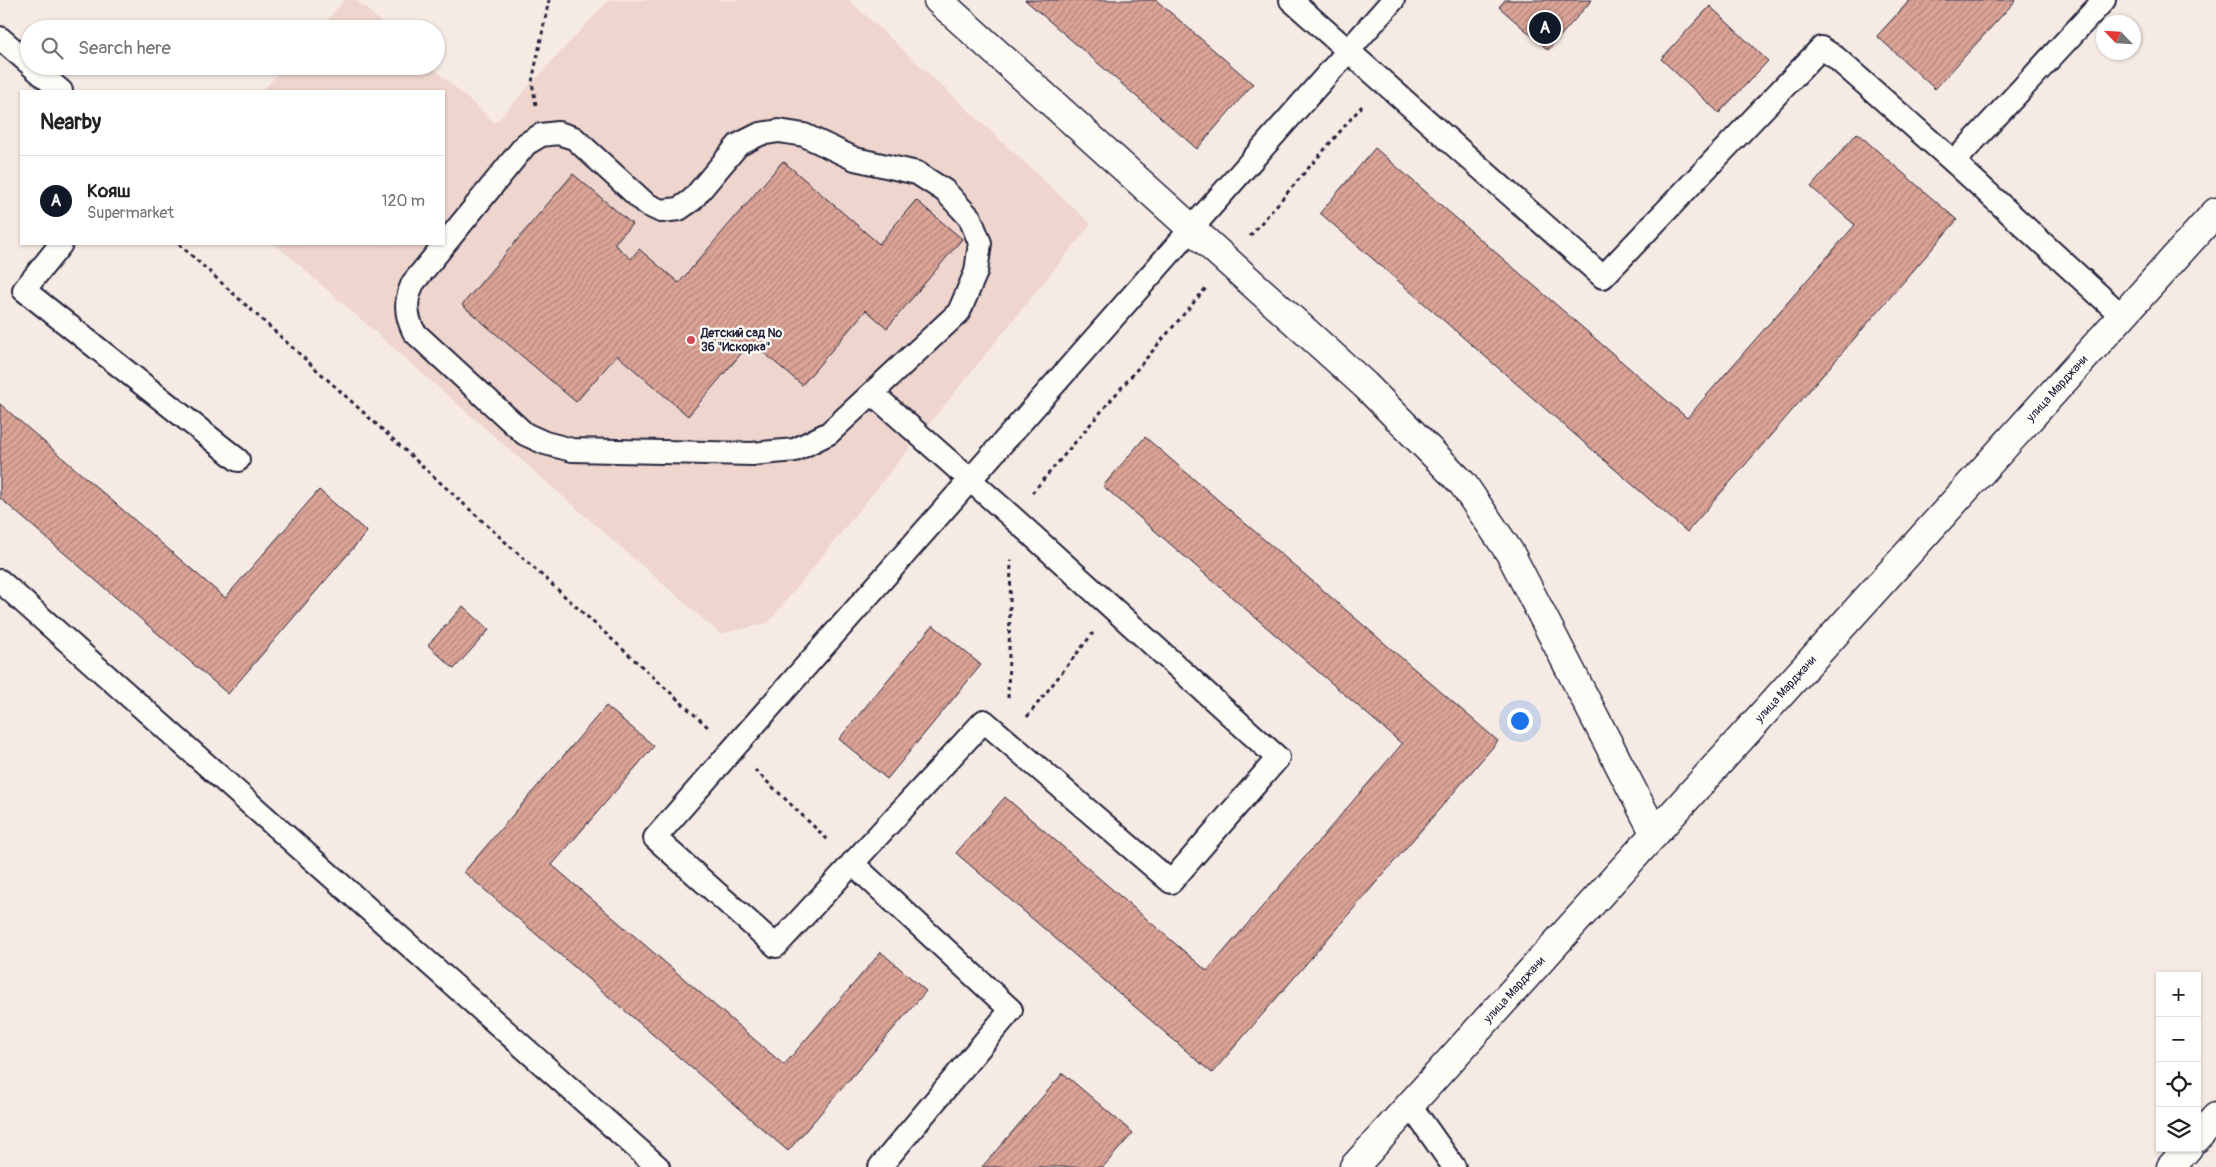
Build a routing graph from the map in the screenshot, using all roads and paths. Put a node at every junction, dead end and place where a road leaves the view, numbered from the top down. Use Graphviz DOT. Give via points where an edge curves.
graph roads {
  1 [pos="549,0"];
  2 [pos="938,0"];
  3 [pos="1291,0"];
  4 [pos="1393,0"];
  5 [pos="2104,0"];
  6 [pos="0,38"];
  7 [pos="1347,52"];
  8 [pos="20,55"];
  9 [pos="42,75"];
  10 [pos="1382,83"];
  11 [pos="60,90"];
  12 [pos="541,135"];
  13 [pos="1954,162"];
  14 [pos="2216,212"];
  15 [pos="1190,227"];
  16 [pos="445,244"];
  17 [pos="60,245"];
  18 [pos="179,245"];
  19 [pos="444,245"];
  20 [pos="1228,261"];
  21 [pos="2122,316"];
  22 [pos="872,393"];
  23 [pos="238,460"];
  24 [pos="969,479"];
  25 [pos="1012,517"];
  26 [pos="0,581"];
  27 [pos="1112,608"];
  28 [pos="1008,741"];
  29 [pos="732,749"];
  30 [pos="1655,834"];
  31 [pos="852,863"];
  32 [pos="1410,1105"];
  33 [pos="2216,1117"];
  34 [pos="2201,1134"];
  35 [pos="2184,1152"];
  36 [pos="658,1167"];
  37 [pos="880,1167"];
  38 [pos="1354,1167"];
  39 [pos="1454,1167"];
  40 [pos="2171,1167"];
  1 -- 12 [label="path" via="532,82"];
  2 -- 15 [label="street"];
  3 -- 7 [label="lane"];
  4 -- 7 [label="lane"];
  5 -- 13 [label="lane"];
  6 -- 8 [label="lane"];
  7 -- 10 [label="lane"];
  7 -- 15 [label="lane"];
  9 -- 11 [label="lane"];
  10 -- 13 [label="lane" via="1603,277 1821,48"];
  10 -- 20 [label="path"];
  12 -- 16 [label="lane" via="526,144"];
  12 -- 22 [label="lane" via="558,133 574,138 646,204 661,211 679,209 692,200 738,145 760,134 779,131 804,135 855,159 917,173 945,191 970,218 980,243 976,272 959,312"];
  13 -- 21 [label="lane"];
  14 -- 21 [label="street, улица Марджани"];
  15 -- 20 [label="street"];
  15 -- 24 [label="lane"];
  17 -- 23 [label="lane" via="24,290"];
  18 -- 29 [label="path"];
  19 -- 22 [label="lane" via="413,283 407,297 408,318 414,332 525,434 546,444 572,450 752,454 795,450 829,433"];
  20 -- 25 [label="path"];
  20 -- 30 [label="street" via="1365,385 1463,484 1510,552"];
  21 -- 30 [label="street, улица Марджани"];
  22 -- 24 [label="lane"];
  24 -- 25 [label="lane"];
  24 -- 29 [label="lane"];
  25 -- 27 [label="lane"];
  25 -- 28 [label="path"];
  26 -- 36 [label="lane"];
  27 -- 28 [label="path"];
  27 -- 28 [label="lane" via="1278,758 1171,882"];
  28 -- 31 [label="lane" via="984,721"];
  29 -- 31 [label="path"];
  29 -- 31 [label="lane" via="655,838 776,946"];
  30 -- 32 [label="street, улица Марджани"];
  31 -- 37 [label="lane" via="1011,1010"];
  32 -- 38 [label="street, улица Марджани"];
  32 -- 39 [label="lane"];
  33 -- 34 [label="street"];
  35 -- 40 [label="street"];
}
